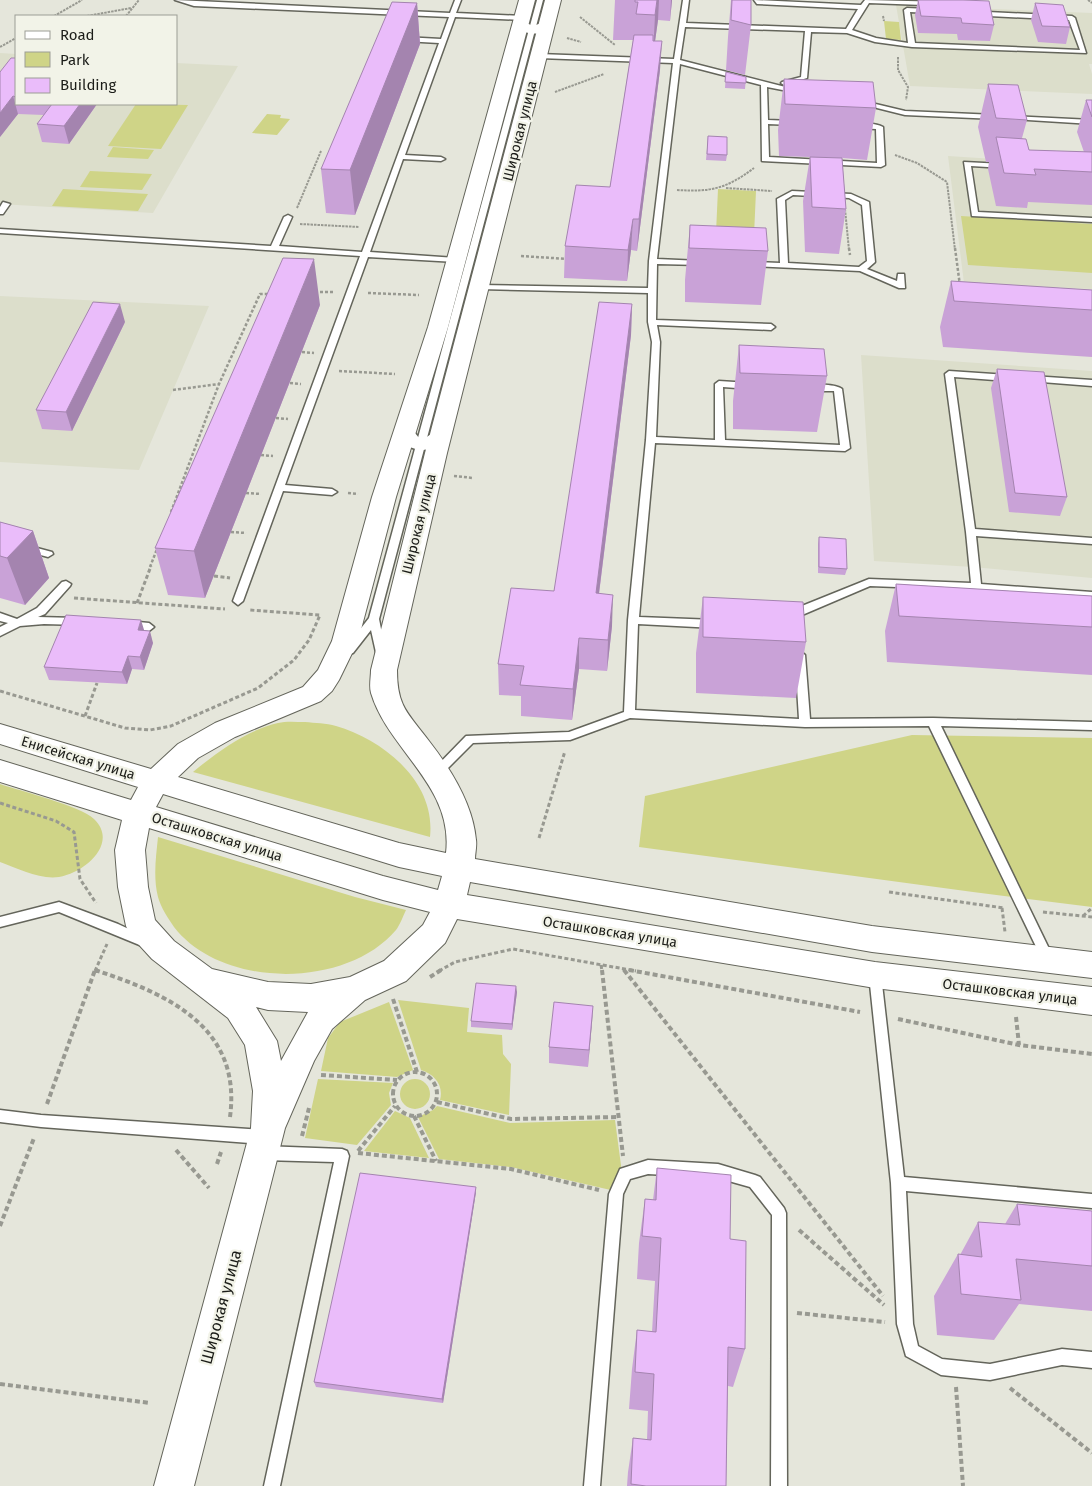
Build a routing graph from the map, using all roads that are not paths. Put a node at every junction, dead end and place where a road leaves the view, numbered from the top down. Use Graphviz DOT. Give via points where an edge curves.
graph roads {
  1 [pos="180,0"];
  2 [pos="315,0"];
  3 [pos="458,0"];
  4 [pos="527,0"];
  5 [pos="540,0"];
  6 [pos="553,0"];
  7 [pos="686,0"];
  8 [pos="757,0"];
  9 [pos="868,0"];
  10 [pos="956,0"];
  11 [pos="862,7"];
  12 [pos="311,9"];
  13 [pos="452,15"];
  14 [pos="530,24"];
  15 [pos="682,25"];
  16 [pos="808,30"];
  17 [pos="848,31"];
  18 [pos="402,38"];
  19 [pos="443,41"];
  20 [pos="912,46"];
  21 [pos="539,56"];
  22 [pos="677,61"];
  23 [pos="764,84"];
  24 [pos="772,86"];
  25 [pos="810,93"];
  26 [pos="857,102"];
  27 [pos="764,122"];
  28 [pos="1092,122"];
  29 [pos="802,124"];
  30 [pos="847,126"];
  31 [pos="400,157"];
  32 [pos="441,159"];
  33 [pos="1015,167"];
  34 [pos="491,187"];
  35 [pos="6,204"];
  36 [pos="0,212"];
  37 [pos="286,220"];
  38 [pos="1092,220"];
  39 [pos="0,231"];
  40 [pos="274,248"];
  41 [pos="365,254"];
  42 [pos="456,260"];
  43 [pos="652,261"];
  44 [pos="709,263"];
  45 [pos="746,264"];
  46 [pos="784,265"];
  47 [pos="861,269"];
  48 [pos="901,276"];
  49 [pos="480,287"];
  50 [pos="652,291"];
  51 [pos="652,322"];
  52 [pos="771,326"];
  53 [pos="1092,383"];
  54 [pos="759,386"];
  55 [pos="798,388"];
  56 [pos="422,437"];
  57 [pos="651,440"];
  58 [pos="720,442"];
  59 [pos="279,488"];
  60 [pos="332,492"];
  61 [pos="971,532"];
  62 [pos="0,540"];
  63 [pos="1092,541"];
  64 [pos="48,554"];
  65 [pos="66,584"];
  66 [pos="976,587"];
  67 [pos="1092,596"];
  68 [pos="238,601"];
  69 [pos="0,617"];
  70 [pos="374,619"];
  71 [pos="782,619"];
  72 [pos="633,620"];
  73 [pos="18,622"];
  74 [pos="92,623"];
  75 [pos="120,625"];
  76 [pos="729,625"];
  77 [pos="149,627"];
  78 [pos="0,632"];
  79 [pos="799,639"];
  80 [pos="384,670"];
  81 [pos="330,673"];
  82 [pos="629,714"];
  83 [pos="933,722"];
  84 [pos="805,723"];
  85 [pos="1092,726"];
  86 [pos="0,734"];
  87 [pos="0,770"];
  88 [pos="436,773"];
  89 [pos="156,782"];
  90 [pos="138,813"];
  91 [pos="459,868"];
  92 [pos="449,905"];
  93 [pos="0,922"];
  94 [pos="163,950"];
  95 [pos="1049,961"];
  96 [pos="1092,965"];
  97 [pos="190,972"];
  98 [pos="875,975"];
  99 [pos="354,990"];
  100 [pos="1092,1001"];
  101 [pos="0,1116"];
  102 [pos="265,1139"];
  103 [pos="898,1183"];
  104 [pos="1092,1200"];
  105 [pos="1092,1360"];
  106 [pos="174,1486"];
  107 [pos="272,1486"];
  108 [pos="592,1486"];
  109 [pos="779,1486"];
  1 -- 12 [label="lane" via="194,4"];
  2 -- 12 [label="lane"];
  3 -- 13 [label="lane"];
  4 -- 14 [label="main road, Широкая улица"];
  5 -- 14 [label="lane, Широкая улица"];
  6 -- 14 [label="main road, Широкая улица"];
  7 -- 15 [label="lane"];
  8 -- 11 [label="lane"];
  9 -- 10 [label="lane" via="950,4"];
  9 -- 11 [label="lane"];
  11 -- 17 [label="lane"];
  12 -- 13 [label="lane"];
  13 -- 14 [label="lane"];
  13 -- 19 [label="lane"];
  14 -- 21 [label="main road, Широкая улица"];
  14 -- 34 [label="main road, Широкая улица"];
  15 -- 16 [label="lane"];
  15 -- 22 [label="lane"];
  16 -- 17 [label="lane"];
  16 -- 24 [label="lane" via="804,78"];
  17 -- 20 [label="lane" via="874,40"];
  18 -- 19 [label="lane"];
  19 -- 31 [label="lane"];
  20 -- 20 [label="lane" via="907,10 1072,18 1084,52"];
  21 -- 22 [label="lane"];
  21 -- 34 [label="main road, Широкая улица"];
  22 -- 23 [label="lane"];
  22 -- 43 [label="lane"];
  23 -- 24 [label="lane"];
  23 -- 27 [label="lane"];
  24 -- 25 [label="lane"];
  26 -- 28 [label="lane" via="905,113"];
  27 -- 29 [label="lane"];
  27 -- 30 [label="lane" via="765,159 882,165 879,127"];
  31 -- 32 [label="lane"];
  31 -- 41 [label="lane"];
  33 -- 38 [label="lane" via="968,164 975,214"];
  34 -- 42 [label="main road, Широкая улица"];
  34 -- 49 [label="main road, Широкая улица"];
  34 -- 56 [label="lane, Широкая улица"];
  35 -- 36 [label="lane"];
  37 -- 40 [label="lane"];
  39 -- 40 [label="lane"];
  40 -- 41 [label="lane"];
  41 -- 42 [label="lane"];
  41 -- 59 [label="lane"];
  42 -- 56 [label="main road, Широкая улица"];
  43 -- 44 [label="lane"];
  43 -- 50 [label="lane"];
  45 -- 46 [label="lane"];
  46 -- 47 [label="lane"];
  46 -- 47 [label="lane" via="781,198 792,193 851,196 866,204 871,262"];
  47 -- 48 [label="lane" via="902,286"];
  49 -- 50 [label="lane"];
  49 -- 56 [label="main road, Широкая улица"];
  50 -- 51 [label="lane"];
  51 -- 52 [label="lane"];
  51 -- 57 [label="lane" via="656,342"];
  53 -- 61 [label="lane" via="950,374"];
  54 -- 58 [label="lane" via="719,384"];
  55 -- 58 [label="lane" via="838,389 846,448"];
  56 -- 70 [label="lane, Широкая улица"];
  56 -- 80 [label="main road, Широкая улица"];
  56 -- 81 [label="main road, Широкая улица" via="384,497 345,641"];
  57 -- 58 [label="lane"];
  57 -- 72 [label="lane"];
  59 -- 60 [label="lane"];
  59 -- 68 [label="lane"];
  61 -- 63 [label="lane"];
  61 -- 66 [label="lane"];
  62 -- 64 [label="lane"];
  65 -- 73 [label="lane" via="41,611"];
  66 -- 67 [label="lane"];
  66 -- 71 [label="lane" via="869,582 798,616"];
  69 -- 73 [label="lane"];
  70 -- 80 [label="lane"];
  70 -- 81 [label="lane, Широкая улица"];
  72 -- 76 [label="lane"];
  72 -- 82 [label="lane"];
  73 -- 74 [label="lane"];
  73 -- 78 [label="lane"];
  75 -- 77 [label="lane"];
  79 -- 84 [label="lane"];
  80 -- 88 [label="main road, Широкая улица" via="384,691 394,717"];
  81 -- 89 [label="main road, Широкая улица" via="312,694 224,730 188,751"];
  82 -- 84 [label="lane"];
  82 -- 88 [label="lane" via="570,736 470,740"];
  83 -- 84 [label="lane"];
  83 -- 85 [label="lane"];
  83 -- 95 [label="lane"];
  86 -- 89 [label="main road, Енисейская улица"];
  87 -- 90 [label="main road"];
  88 -- 91 [label="main road, Широкая улица" via="453,805 462,840"];
  89 -- 90 [label="main road, Широкая улица"];
  89 -- 91 [label="main road" via="399,855"];
  90 -- 92 [label="main road, Осташковская улица"];
  90 -- 94 [label="main road, Широкая улица" via="130,850 133,887 141,926"];
  91 -- 92 [label="main road, Широкая улица"];
  91 -- 95 [label="main road" via="872,939"];
  92 -- 98 [label="main road, Осташковская улица"];
  92 -- 99 [label="main road, Широкая улица" via="434,934 395,971"];
  93 -- 94 [label="lane" via="59,907"];
  94 -- 97 [label="main road, Широкая улица"];
  95 -- 96 [label="main road"];
  97 -- 99 [label="main road" via="228,987 268,996 311,998"];
  97 -- 102 [label="main road" via="239,1008 261,1042 270,1091"];
  98 -- 100 [label="main road, Осташковская улица"];
  98 -- 103 [label="lane"];
  99 -- 102 [label="main road" via="321,1020 301,1053"];
  101 -- 102 [label="lane" via="227,1133"];
  102 -- 106 [label="main road, Широкая улица"];
  102 -- 107 [label="lane" via="342,1156"];
  103 -- 104 [label="lane"];
  103 -- 105 [label="lane" via="905,1324 911,1351 941,1366 990,1372 1062,1358"];
  108 -- 109 [label="lane" via="616,1194 625,1174 648,1167 718,1172 755,1182 779,1213"];
}
